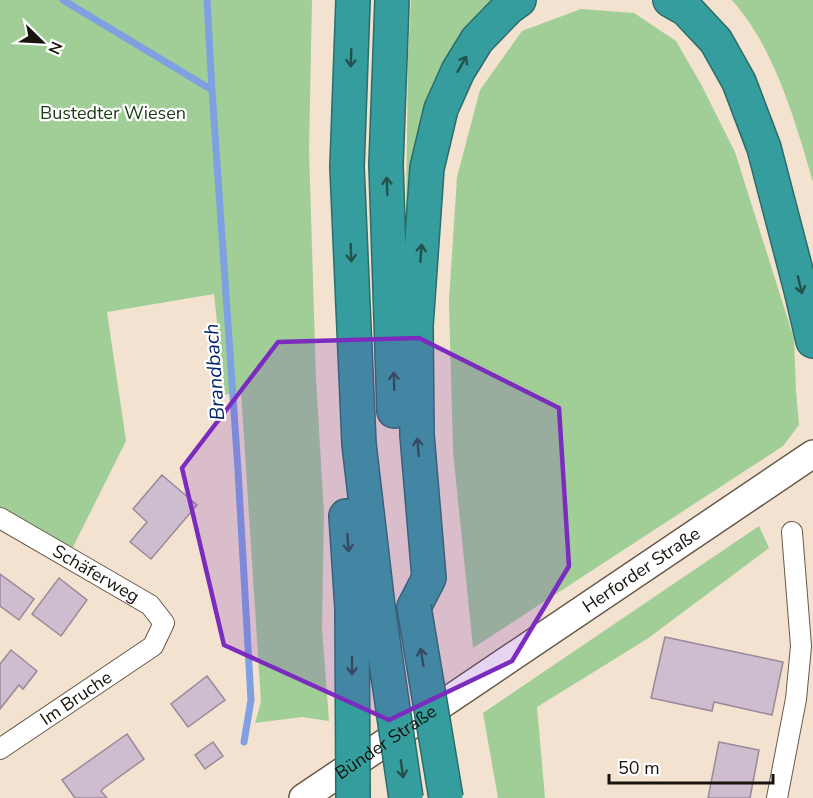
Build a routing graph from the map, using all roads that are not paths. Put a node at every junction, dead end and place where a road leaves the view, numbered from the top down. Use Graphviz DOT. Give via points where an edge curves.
graph roads {
  1 [pos="353,0"];
  2 [pos="392,0"];
  3 [pos="519,0"];
  4 [pos="670,0"];
  5 [pos="697,0"];
  6 [pos="813,261"];
  7 [pos="813,341"];
  8 [pos="813,454"];
  9 [pos="0,518"];
  10 [pos="792,532"];
  11 [pos="365,607"];
  12 [pos="414,607"];
  13 [pos="153,646"];
  14 [pos="469,686"];
  15 [pos="805,700"];
  16 [pos="0,749"];
  17 [pos="303,798"];
  18 [pos="353,798"];
  19 [pos="406,798"];
  20 [pos="446,798"];
  21 [pos="777,798"];
  1 -- 11 [label="highway, one-way" via="347,167"];
  12 -- 2 [label="highway, one-way" via="395,426 386,165"];
  12 -- 3 [label="highway, one-way" via="429,578 417,435 416,326 427,168 441,109 458,71 477,40"];
  4 -- 7 [label="highway, one-way" via="686,9 716,41 739,82 764,148"];
  5 -- 6 [label="highway" via="732,42 754,77"];
  8 -- 14 [label="main road, Herforder Straße"];
  9 -- 13 [label="street, Schäferweg" via="150,605 164,623"];
  10 -- 15 [label="street"];
  11 -- 18 [label="highway, one-way, bridge"];
  11 -- 19 [label="highway, one-way, bridge"];
  20 -- 12 [label="highway, one-way, bridge"];
  13 -- 16 [label="street, Im Bruche"];
  14 -- 17 [label="main road, Bünder Straße"];
  15 -- 21 [label="street"];
}
